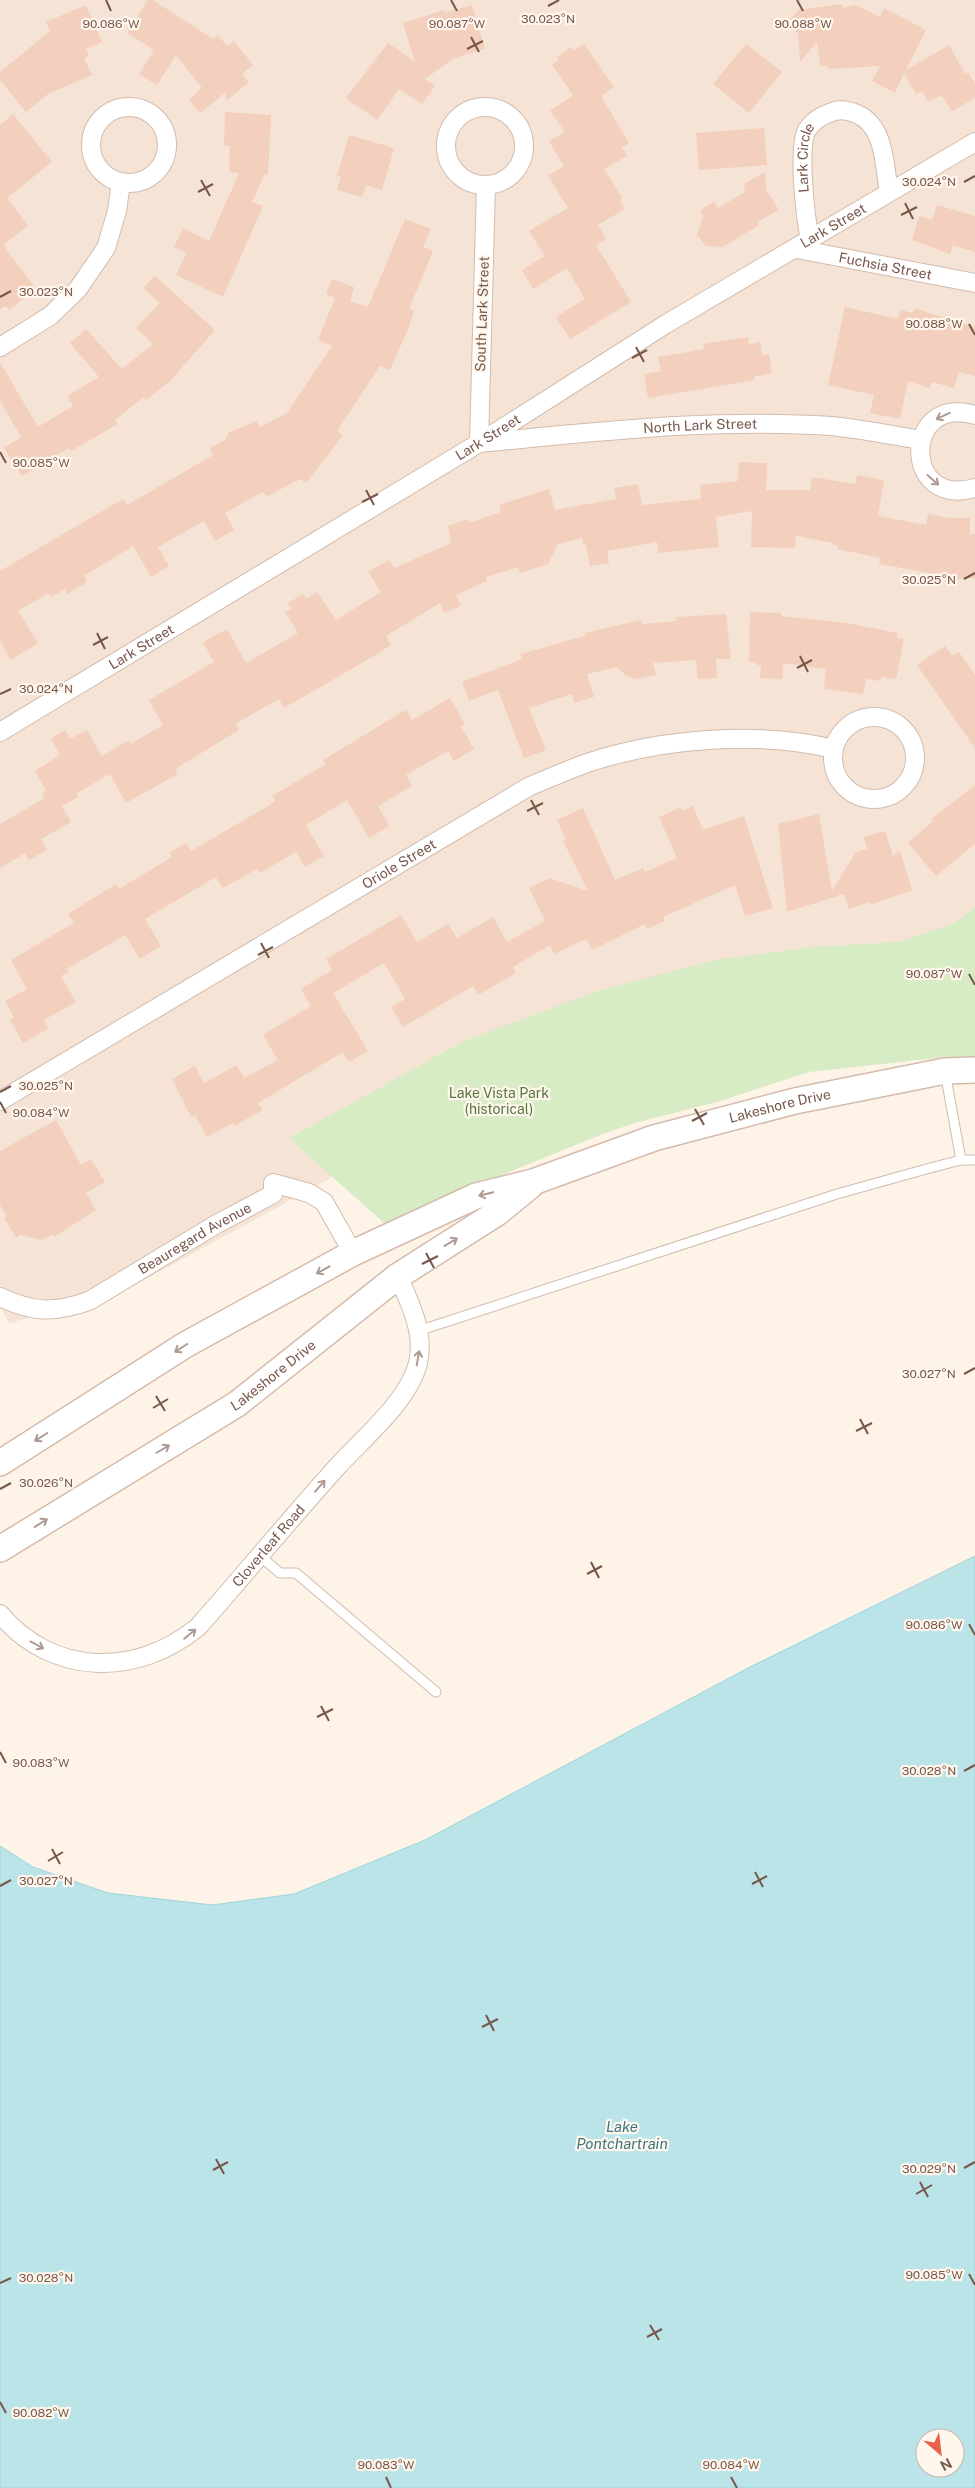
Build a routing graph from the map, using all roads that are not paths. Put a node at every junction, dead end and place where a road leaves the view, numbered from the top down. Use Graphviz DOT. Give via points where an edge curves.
graph roads {
  1 [pos="975,142"];
  2 [pos="122,182"];
  3 [pos="486,185"];
  4 [pos="889,192"];
  5 [pos="804,245"];
  6 [pos="975,283"];
  7 [pos="0,346"];
  8 [pos="975,415"];
  9 [pos="921,440"];
  10 [pos="479,443"];
  11 [pos="975,488"];
  12 [pos="0,732"];
  13 [pos="834,749"];
  14 [pos="975,1070"];
  15 [pos="945,1071"];
  16 [pos="0,1101"];
  17 [pos="962,1160"];
  18 [pos="975,1160"];
  19 [pos="533,1182"];
  20 [pos="353,1253"];
  21 [pos="398,1276"];
  22 [pos="0,1297"];
  23 [pos="418,1331"];
  24 [pos="0,1463"];
  25 [pos="0,1549"];
  26 [pos="260,1556"];
  27 [pos="0,1614"];
  28 [pos="436,1692"];
  1 -- 4 [label="street, Lark Street"];
  2 -- 2 [label="street" via="110,178 94,161 92,137 103,117 125,107 137,108 148,112 161,124 167,153 155,173 133,183"];
  2 -- 7 [label="street" via="106,248 78,289 50,316"];
  3 -- 3 [label="street" via="498,183 513,172 522,157 524,145 516,122 507,114 484,107 472,109 453,124 446,147 454,170 463,178"];
  3 -- 10 [label="street, South Lark Street"];
  4 -- 5 [label="street, Lark Street"];
  4 -- 5 [label="street, Lark Circle" via="882,147 866,118 839,110 823,115 807,130 804,144"];
  5 -- 6 [label="street, Fuchsia Street"];
  5 -- 10 [label="street, Lark Street" via="666,324"];
  8 -- 9 [label="street, one-way" via="961,411 942,416 927,428"];
  9 -- 10 [label="street, North Lark Street" via="832,426 777,424 655,426"];
  9 -- 11 [label="street, one-way" via="921,466 938,486 964,491"];
  10 -- 12 [label="street, Lark Street"];
  13 -- 13 [label="street" via="840,780 853,793 865,798 878,799 896,792 910,779 914,767 915,754 909,736 884,718 858,720 847,727"];
  13 -- 16 [label="street, Oriole Street" via="802,741 689,742 591,762 530,786"];
  14 -- 15 [label="street, Lakeshore Drive"];
  15 -- 17 [label="lane"];
  15 -- 19 [label="street, Lakeshore Drive" via="795,1100 654,1138"];
  17 -- 18 [label="lane"];
  17 -- 23 [label="lane" via="837,1194"];
  19 -- 20 [label="street, Lakeshore Drive, one-way" via="476,1196"];
  21 -- 19 [label="street, Lakeshore Drive, one-way" via="497,1213"];
  20 -- 22 [label="street, Beauregard Avenue" via="324,1202 309,1193 274,1183 274,1194 215,1225 89,1301 51,1310 25,1307"];
  20 -- 24 [label="street, Lakeshore Drive, one-way" via="186,1345"];
  21 -- 23 [label="street, Cloverleaf Road" via="411,1304"];
  25 -- 21 [label="street, Lakeshore Drive, one-way" via="237,1404"];
  26 -- 23 [label="street, Cloverleaf Road, one-way" via="400,1398 418,1363"];
  27 -- 26 [label="street, Cloverleaf Road, one-way" via="30,1641 49,1652 90,1663 127,1662 161,1652 185,1638"];
  26 -- 28 [label="lane" via="280,1573 296,1572"];
}
